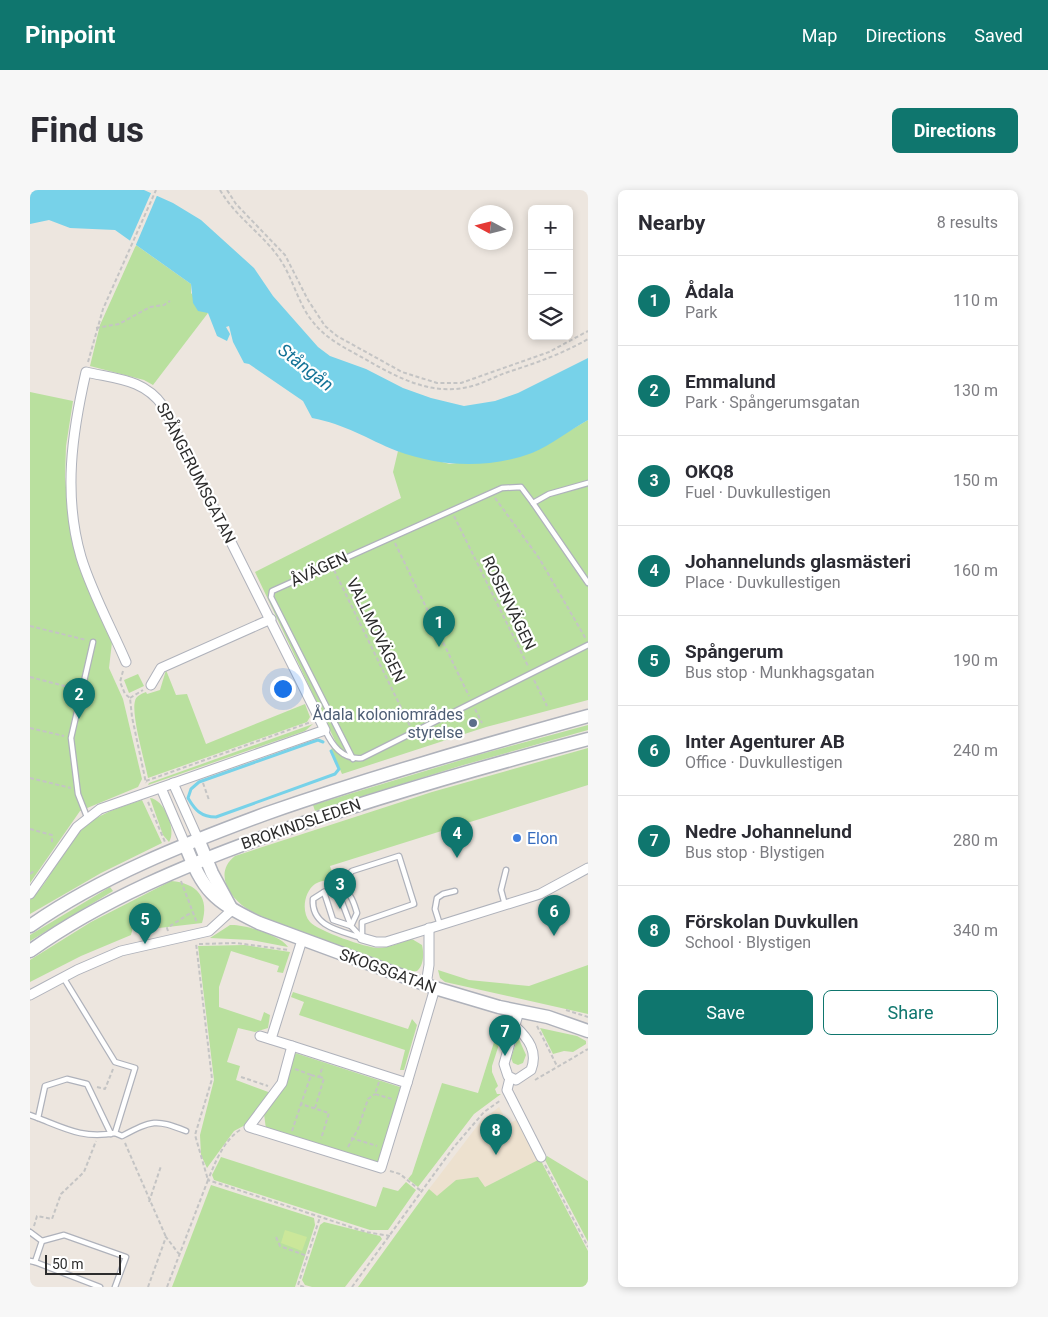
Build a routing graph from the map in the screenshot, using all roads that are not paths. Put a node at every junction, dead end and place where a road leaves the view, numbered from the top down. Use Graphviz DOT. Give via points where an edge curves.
graph roads {
  1 [pos="588,483"];
  2 [pos="533,503"];
  3 [pos="588,583"];
  4 [pos="271,619"];
  5 [pos="93,642"];
  6 [pos="588,644"];
  7 [pos="126,662"];
  8 [pos="151,685"];
  9 [pos="588,716"];
  10 [pos="325,730"];
  11 [pos="588,739"];
  12 [pos="353,759"];
  13 [pos="174,784"];
  14 [pos="161,788"];
  15 [pos="87,817"];
  16 [pos="198,838"];
  17 [pos="185,844"];
  18 [pos="229,849"];
  19 [pos="206,858"];
  20 [pos="192,864"];
  21 [pos="588,868"];
  22 [pos="506,870"];
  23 [pos="220,888"];
  24 [pos="337,889"];
  25 [pos="344,890"];
  26 [pos="455,891"];
  27 [pos="324,892"];
  28 [pos="30,894"];
  29 [pos="506,905"];
  30 [pos="232,910"];
  31 [pos="440,925"];
  32 [pos="30,926"];
  33 [pos="351,926"];
  34 [pos="429,928"];
  35 [pos="362,938"];
  36 [pos="300,946"];
  37 [pos="30,951"];
  38 [pos="64,977"];
  39 [pos="430,986"];
  40 [pos="30,995"];
  41 [pos="519,1011"];
  42 [pos="548,1017"];
  43 [pos="588,1022"];
  44 [pos="515,1026"];
  45 [pos="588,1031"];
  46 [pos="260,1036"];
  47 [pos="271,1039"];
  48 [pos="292,1046"];
  49 [pos="510,1078"];
  50 [pos="407,1083"];
  51 [pos="30,1115"];
  52 [pos="38,1118"];
  53 [pos="186,1131"];
  54 [pos="113,1133"];
  55 [pos="541,1157"];
  56 [pos="31,1232"];
  57 [pos="42,1241"];
  58 [pos="32,1261"];
  59 [pos="100,1287"];
  60 [pos="115,1287"];
  1 -- 2 [label="lane" via="549,494"];
  2 -- 3 [label="lane, ÅVÄGEN"];
  2 -- 12 [label="lane, ÅVÄGEN" via="521,487 490,492 272,591 271,597"];
  4 -- 7 [label="street, SPÅNGERUMSGATAN" via="159,399 140,385 86,372 72,447 73,517 81,556"];
  4 -- 8 [label="street" via="161,668"];
  4 -- 10 [label="street, SPÅNGERUMSGATAN"];
  5 -- 15 [label="lane" via="71,738 77,788"];
  6 -- 12 [label="lane" via="362,758"];
  9 -- 16 [label="main road, BROKINDSLEDEN" via="319,795"];
  10 -- 12 [label="lane" via="334,748"];
  10 -- 13 [label="street"];
  11 -- 18 [label="main road, BROKINDSLEDEN" via="341,809"];
  13 -- 14 [label="street"];
  13 -- 16 [label="street"];
  14 -- 15 [label="street" via="100,809"];
  14 -- 17 [label="street"];
  15 -- 28 [label="street"];
  16 -- 17 [label="main road, BROKINDSLEDEN"];
  16 -- 19 [label="main road"];
  17 -- 20 [label="main road, SKOGSGATAN"];
  17 -- 32 [label="main road, BROKINDSLEDEN" via="105,882"];
  18 -- 19 [label="main road, BROKINDSLEDEN"];
  18 -- 23 [label="main road" via="220,866"];
  19 -- 20 [label="main road, BROKINDSLEDEN"];
  19 -- 23 [label="main road"];
  20 -- 30 [label="main road, SKOGSGATAN" via="211,894"];
  20 -- 37 [label="main road, BROKINDSLEDEN" via="111,902"];
  21 -- 29 [label="street" via="540,894"];
  22 -- 29 [label="lane" via="501,890"];
  23 -- 30 [label="main road"];
  24 -- 25 [label="lane"];
  24 -- 27 [label="lane"];
  24 -- 33 [label="lane"];
  25 -- 33 [label="lane" via="352,896 357,913"];
  25 -- 35 [label="lane" via="352,871 399,856 414,904 362,922"];
  26 -- 31 [label="lane" via="437,898 435,909"];
  27 -- 33 [label="lane" via="333,920"];
  27 -- 35 [label="lane" via="313,899 316,917 328,926"];
  29 -- 31 [label="street"];
  30 -- 36 [label="main road, SKOGSGATAN"];
  30 -- 38 [label="street" via="197,939 145,944 121,951"];
  31 -- 34 [label="street"];
  33 -- 35 [label="lane"];
  34 -- 35 [label="street" via="386,942"];
  34 -- 39 [label="street"];
  36 -- 39 [label="main road, SKOGSGATAN"];
  36 -- 47 [label="street"];
  38 -- 40 [label="street"];
  38 -- 54 [label="lane" via="115,1062 135,1068"];
  39 -- 41 [label="main road, SKOGSGATAN"];
  39 -- 50 [label="street"];
  41 -- 42 [label="main road, SKOGSGATAN"];
  41 -- 44 [label="street"];
  42 -- 43 [label="main road, SKOGSGATAN" via="561,1015"];
  42 -- 45 [label="main road, SKOGSGATAN"];
  44 -- 49 [label="street" via="504,1064 505,1073"];
  44 -- 49 [label="street" via="531,1044 533,1062 531,1070 519,1079"];
  46 -- 47 [label="street"];
  47 -- 48 [label="street"];
  48 -- 50 [label="street"];
  48 -- 50 [label="street" via="282,1083 249,1127 381,1168"];
  49 -- 55 [label="street" via="507,1086 509,1095"];
  51 -- 52 [label="lane"];
  52 -- 54 [label="lane" via="84,1136"];
  52 -- 54 [label="lane" via="45,1086 66,1079 87,1084"];
  53 -- 54 [label="lane" via="160,1121 122,1136"];
  56 -- 57 [label="lane"];
  57 -- 58 [label="lane"];
  57 -- 60 [label="lane" via="64,1235 126,1257"];
  58 -- 59 [label="lane"];
}
